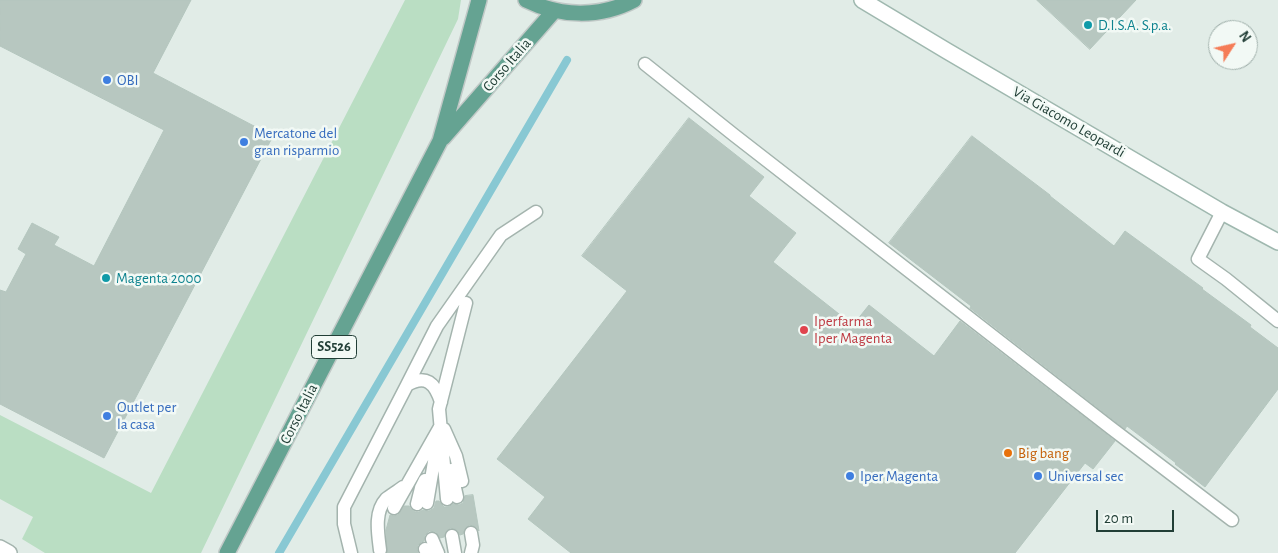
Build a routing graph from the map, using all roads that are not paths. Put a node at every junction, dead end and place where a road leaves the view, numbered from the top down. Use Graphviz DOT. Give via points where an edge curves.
graph roads {
  1 [pos="479,0"];
  2 [pos="526,0"];
  3 [pos="634,0"];
  4 [pos="863,0"];
  5 [pos="554,11"];
  6 [pos="645,64"];
  7 [pos="440,141"];
  8 [pos="536,212"];
  9 [pos="1222,212"];
  10 [pos="1278,242"];
  11 [pos="466,303"];
  12 [pos="1278,321"];
  13 [pos="407,386"];
  14 [pos="440,405"];
  15 [pos="441,427"];
  16 [pos="407,484"];
  17 [pos="422,503"];
  18 [pos="398,507"];
  19 [pos="1232,520"];
  20 [pos="462,535"];
  21 [pos="428,547"];
  22 [pos="0,548"];
  23 [pos="380,550"];
  24 [pos="9,553"];
  25 [pos="227,553"];
  26 [pos="351,553"];
  27 [pos="438,553"];
  28 [pos="455,553"];
  29 [pos="466,553"];
  30 [pos="471,553"];
  1 -- 7 [label="main road, Corso Italia / SS526"];
  2 -- 5 [label="main road"];
  3 -- 5 [label="main road" via="594,13"];
  4 -- 9 [label="street, Via Giacomo Leopardi"];
  5 -- 7 [label="main road, Corso Italia / SS526"];
  6 -- 19 [label="lane"];
  7 -- 25 [label="main road, Corso Italia / SS526"];
  8 -- 13 [label="lane" via="501,235 437,326"];
  9 -- 10 [label="street, Via Giacomo Leopardi"];
  9 -- 12 [label="lane" via="1198,259"];
  11 -- 14 [label="lane"];
  13 -- 14 [label="lane" via="415,380 432,384 438,392"];
  13 -- 26 [label="lane" via="344,507 344,524"];
  14 -- 15 [label="lane"];
  15 -- 15 [label="lane" via="456,497 456,456"];
  15 -- 16 [label="lane"];
  15 -- 17 [label="lane"];
  16 -- 18 [label="lane"];
  16 -- 23 [label="lane" via="386,500 380,510 377,526"];
  20 -- 28 [label="lane"];
  20 -- 29 [label="lane"];
  20 -- 30 [label="lane" via="473,546"];
  21 -- 27 [label="lane"];
  22 -- 24 [label="street"];
}
